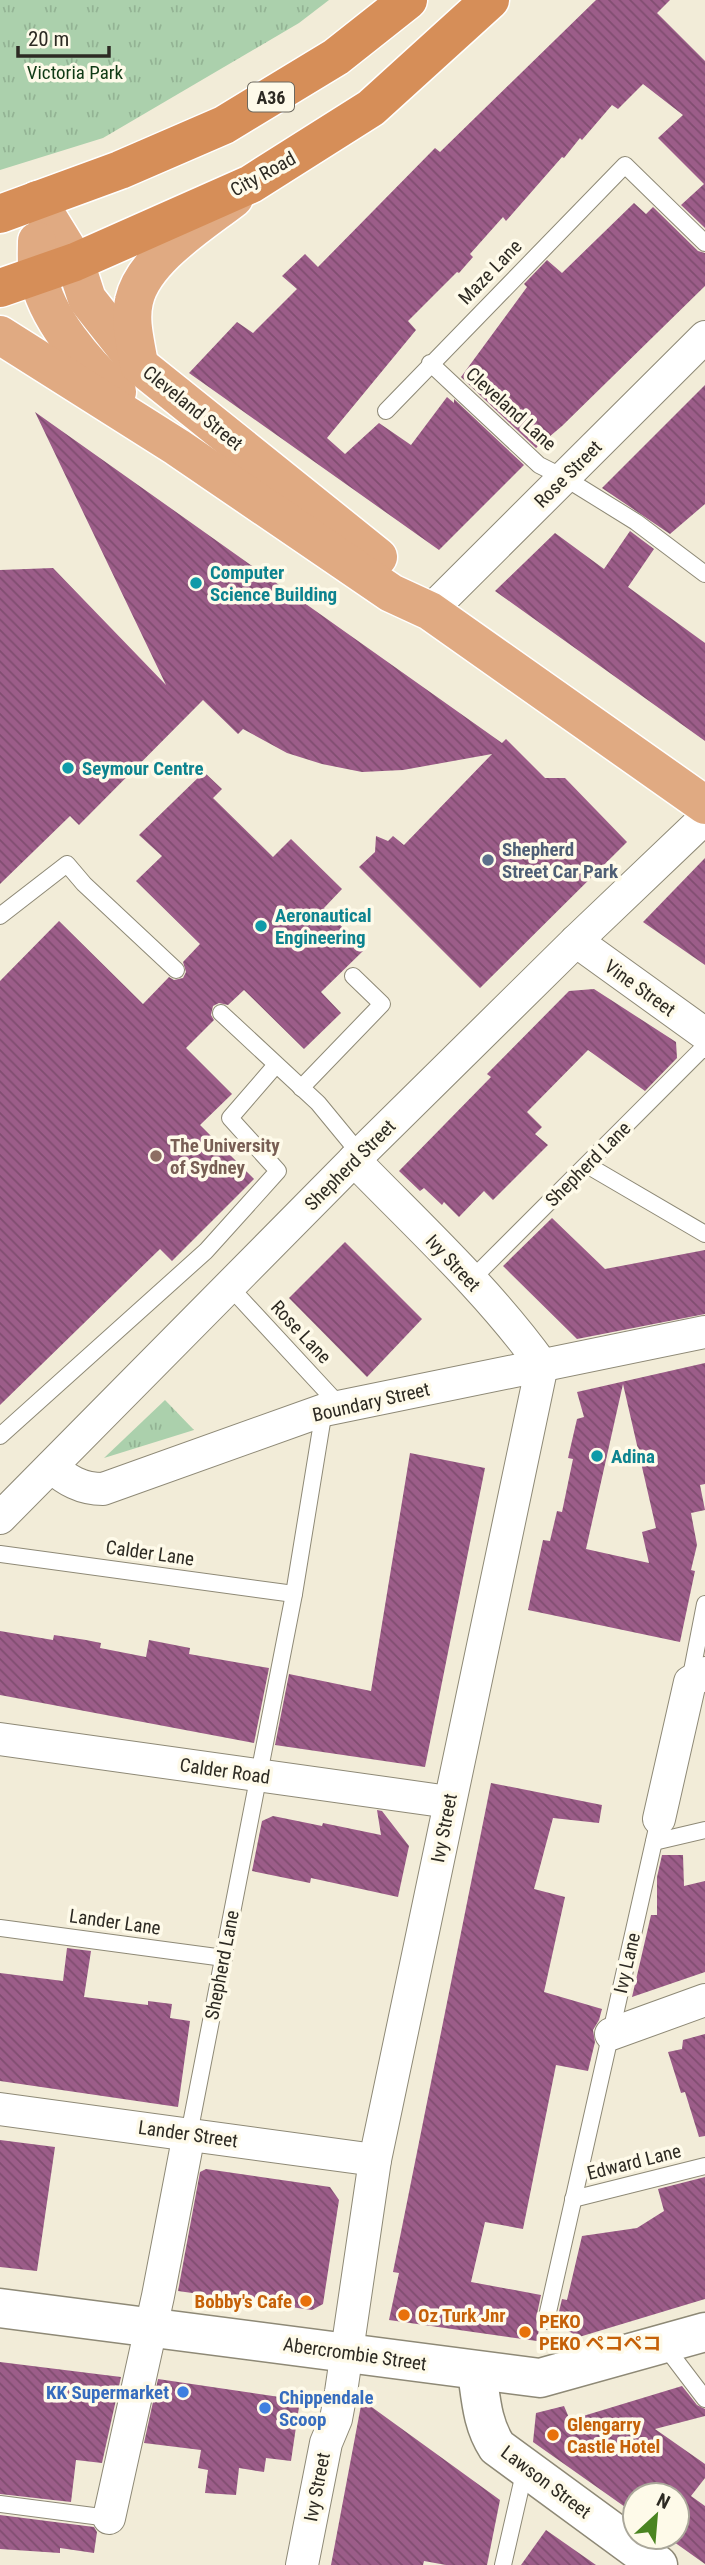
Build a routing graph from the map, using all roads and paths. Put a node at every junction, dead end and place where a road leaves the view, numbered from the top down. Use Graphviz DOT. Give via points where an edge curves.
graph roads {
  1 [pos="408,0"];
  2 [pos="490,0"];
  3 [pos="251,184"];
  4 [pos="37,200"];
  5 [pos="0,214"];
  6 [pos="705,243"];
  7 [pos="75,262"];
  8 [pos="38,275"];
  9 [pos="0,288"];
  10 [pos="0,335"];
  11 [pos="705,337"];
  12 [pos="430,363"];
  13 [pos="139,365"];
  14 [pos="386,411"];
  15 [pos="177,447"];
  16 [pos="565,478"];
  17 [pos="705,574"];
  18 [pos="429,611"];
  19 [pos="705,805"];
  20 [pos="705,818"];
  21 [pos="0,916"];
  22 [pos="576,941"];
  23 [pos="176,970"];
  24 [pos="353,976"];
  25 [pos="221,1013"];
  26 [pos="705,1034"];
  27 [pos="705,1046"];
  28 [pos="275,1066"];
  29 [pos="301,1088"];
  30 [pos="357,1157"];
  31 [pos="587,1165"];
  32 [pos="705,1234"];
  33 [pos="470,1281"];
  34 [pos="229,1286"];
  35 [pos="705,1332"];
  36 [pos="542,1365"];
  37 [pos="333,1409"];
  38 [pos="0,1436"];
  39 [pos="51,1467"];
  40 [pos="0,1518"];
  41 [pos="0,1554"];
  42 [pos="294,1594"];
  43 [pos="705,1604"];
  44 [pos="698,1677"];
  45 [pos="0,1740"];
  46 [pos="257,1776"];
  47 [pos="449,1802"];
  48 [pos="705,1830"];
  49 [pos="657,1831"];
  50 [pos="0,1928"];
  51 [pos="224,1958"];
  52 [pos="705,2000"];
  53 [pos="611,2034"];
  54 [pos="0,2109"];
  55 [pos="189,2134"];
  56 [pos="375,2160"];
  57 [pos="705,2166"];
  58 [pos="573,2199"];
  59 [pos="0,2308"];
  60 [pos="546,2321"];
  61 [pos="151,2326"];
  62 [pos="705,2332"];
  63 [pos="664,2345"];
  64 [pos="346,2352"];
  65 [pos="477,2372"];
  66 [pos="705,2399"];
  67 [pos="525,2469"];
  68 [pos="0,2504"];
  69 [pos="109,2518"];
  70 [pos="302,2565"];
  71 [pos="503,2565"];
  72 [pos="657,2565"];
  1 -- 4 [label="highway, A36" via="336,57 224,125"];
  2 -- 3 [label="highway, City Road" via="371,108"];
  3 -- 7 [label="highway, City Road"];
  3 -- 13 [label="main road" via="145,275 134,300 132,327"];
  4 -- 5 [label="highway, A36"];
  4 -- 7 [label="main road, Cleveland Street"];
  4 -- 8 [label="main road, Cleveland Street"];
  6 -- 12 [label="lane, Maze Lane" via="625,165"];
  7 -- 8 [label="highway, City Road"];
  7 -- 13 [label="main road, Cleveland Street" via="87,299"];
  8 -- 9 [label="highway, City Road"];
  8 -- 15 [label="main road, Cleveland Street" via="57,322 93,370"];
  10 -- 15 [label="main road, Cleveland Street"];
  11 -- 16 [label="street, Rose Street"];
  12 -- 14 [label="lane, Maze Lane"];
  12 -- 16 [label="lane, Cleveland Lane" via="539,466"];
  13 -- 18 [label="main road, Cleveland Street" via="399,573"];
  15 -- 18 [label="main road, Cleveland Street" via="391,593"];
  16 -- 17 [label="lane, Cleveland Lane" via="636,522"];
  16 -- 18 [label="street, Rose Street"];
  18 -- 19 [label="main road, Cleveland Street"];
  20 -- 22 [label="street, Shepherd Street"];
  21 -- 23 [label="lane" via="66,864"];
  22 -- 26 [label="street, Vine Street"];
  22 -- 30 [label="street, Shepherd Street"];
  24 -- 29 [label="lane" via="382,1004"];
  25 -- 28 [label="lane"];
  27 -- 31 [label="lane, Shepherd Lane"];
  28 -- 29 [label="lane"];
  28 -- 38 [label="lane" via="230,1118 278,1171 206,1251"];
  29 -- 30 [label="lane" via="318,1103"];
  30 -- 33 [label="street, Ivy Street"];
  30 -- 34 [label="street, Shepherd Street"];
  31 -- 32 [label="lane"];
  31 -- 33 [label="lane, Shepherd Lane"];
  33 -- 36 [label="street, Ivy Street"];
  34 -- 37 [label="lane, Rose Lane"];
  34 -- 39 [label="street, Shepherd Street"];
  35 -- 36 [label="street, Boundary Street"];
  36 -- 37 [label="street, Boundary Street"];
  36 -- 47 [label="street, Ivy Street"];
  37 -- 39 [label="street, Boundary Street" via="103,1489 80,1486"];
  37 -- 42 [label="lane, Shepherd Lane"];
  39 -- 40 [label="street, Shepherd Street"];
  41 -- 42 [label="lane, Calder Lane"];
  42 -- 46 [label="lane, Shepherd Lane"];
  43 -- 44 [label="lane, Ivy Lane"];
  44 -- 49 [label="street, Ivy Lane"];
  45 -- 46 [label="street, Calder Road"];
  46 -- 47 [label="street, Calder Road"];
  46 -- 51 [label="lane, Shepherd Lane"];
  47 -- 56 [label="street, Ivy Street"];
  48 -- 49 [label="lane"];
  49 -- 53 [label="lane, Ivy Lane"];
  50 -- 51 [label="lane, Lander Lane"];
  51 -- 55 [label="lane, Shepherd Lane"];
  52 -- 53 [label="street"];
  53 -- 58 [label="lane, Ivy Lane"];
  54 -- 55 [label="street, Lander Street"];
  55 -- 56 [label="street, Lander Street"];
  55 -- 61 [label="street, Shepherd Lane"];
  56 -- 64 [label="street, Ivy Street"];
  57 -- 58 [label="lane, Edward Lane"];
  58 -- 60 [label="lane, Ivy Lane"];
  59 -- 61 [label="street, Abercrombie Street"];
  61 -- 64 [label="street, Abercrombie Street"];
  61 -- 69 [label="street, Shepherd Lane"];
  62 -- 63 [label="street, Abercrombie Street"];
  63 -- 65 [label="street, Abercrombie Street" via="540,2378"];
  63 -- 66 [label="lane"];
  64 -- 65 [label="street, Abercrombie Street"];
  64 -- 70 [label="street, Ivy Street" via="336,2418 326,2443"];
  65 -- 67 [label="street, Lawson Street" via="489,2434 497,2447"];
  67 -- 71 [label="lane"];
  67 -- 72 [label="street, Lawson Street"];
  68 -- 69 [label="lane"];
}
